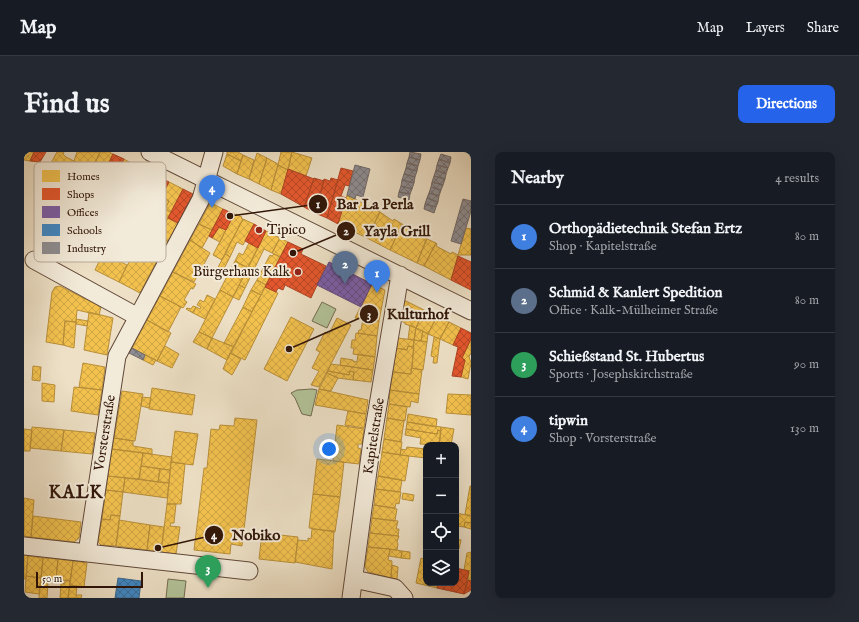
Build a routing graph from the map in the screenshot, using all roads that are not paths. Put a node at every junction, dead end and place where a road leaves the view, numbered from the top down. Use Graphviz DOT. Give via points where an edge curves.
graph roads {
  1 [pos="150,152"];
  2 [pos="214,152"];
  3 [pos="206,180"];
  4 [pos="38,262"];
  5 [pos="400,275"];
  6 [pos="471,311"];
  7 [pos="138,317"];
  8 [pos="24,546"];
  9 [pos="87,554"];
  10 [pos="249,570"];
  11 [pos="354,579"];
  12 [pos="351,598"];
  13 [pos="404,598"];
  1 -- 3 [label="street"];
  2 -- 3 [label="street, Vorsterstraße"];
  3 -- 5 [label="street"];
  3 -- 7 [label="street, Vorsterstraße" via="202,199"];
  4 -- 7 [label="street"];
  5 -- 6 [label="street"];
  5 -- 11 [label="street, Kapitelstraße" via="372,441"];
  7 -- 9 [label="street, Vorsterstraße" via="117,356"];
  8 -- 9 [label="street"];
  9 -- 10 [label="street"];
  11 -- 12 [label="street, Kapitelstraße"];
  11 -- 13 [label="street" via="396,588"];
}
